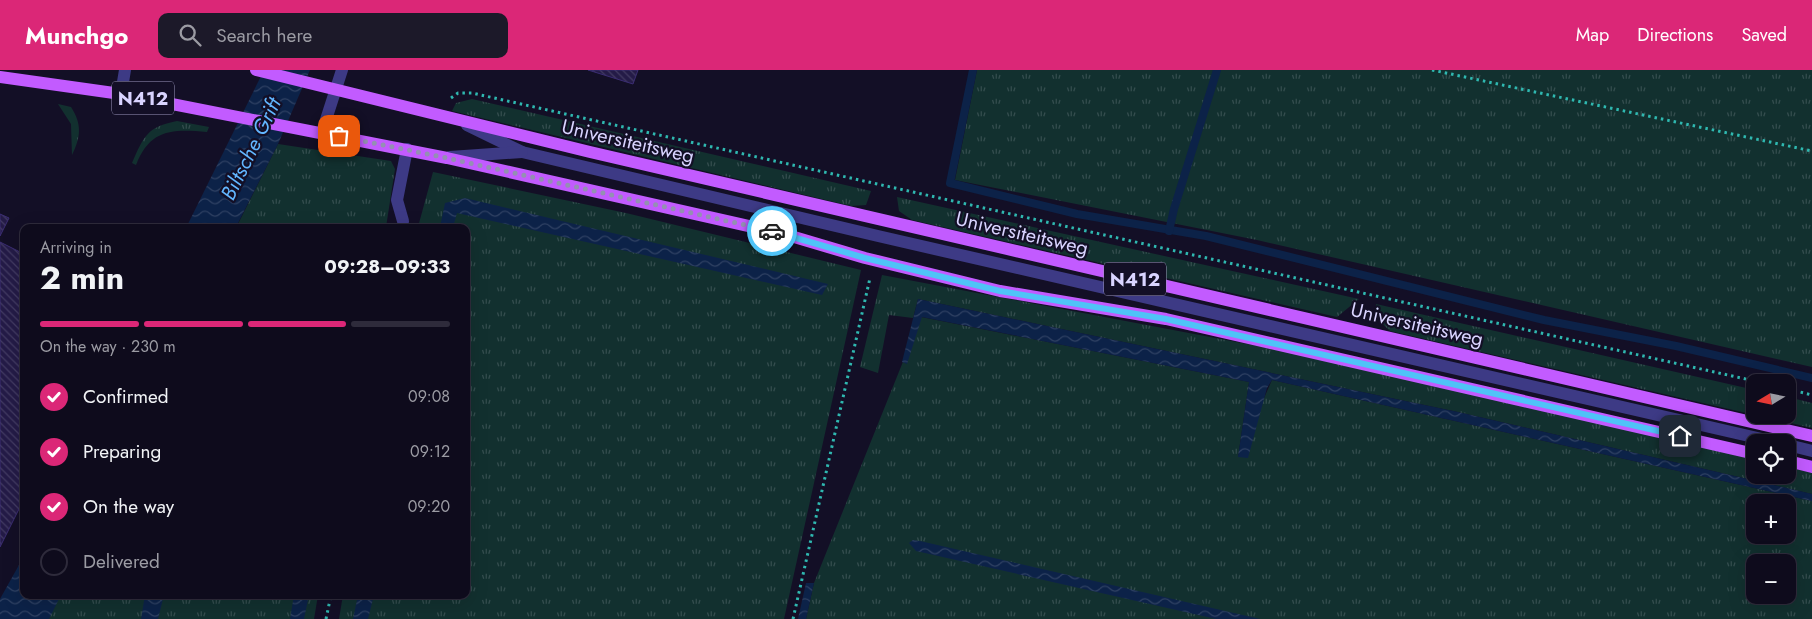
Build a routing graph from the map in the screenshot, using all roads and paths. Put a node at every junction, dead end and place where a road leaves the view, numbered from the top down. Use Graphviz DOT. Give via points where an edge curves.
graph roads {
  1 [pos="125,70"];
  2 [pos="256,70"];
  3 [pos="342,70"];
  4 [pos="1432,70"];
  5 [pos="0,77"];
  6 [pos="335,90"];
  7 [pos="121,94"];
  8 [pos="442,116"];
  9 [pos="458,120"];
  10 [pos="322,132"];
  11 [pos="407,149"];
  12 [pos="1812,151"];
  13 [pos="522,152"];
  14 [pos="447,158"];
  15 [pos="403,222"];
  16 [pos="874,261"];
  17 [pos="1746,379"];
  18 [pos="1796,391"];
  19 [pos="1812,394"];
  20 [pos="1746,435"];
  21 [pos="1812,436"];
  22 [pos="1796,447"];
  23 [pos="1812,451"];
  24 [pos="1746,452"];
  25 [pos="1796,463"];
  26 [pos="1812,467"];
  27 [pos="330,599"];
  28 [pos="326,619"];
  29 [pos="792,619"];
  1 -- 7 [label="lane"];
  2 -- 6 [label="main road, Universiteitsweg / N412"];
  3 -- 6 [label="lane"];
  4 -- 12 [label="path"];
  5 -- 7 [label="main road, Universiteitsweg / N412"];
  6 -- 8 [label="main road, Universiteitsweg / N412"];
  6 -- 10 [label="lane"];
  7 -- 10 [label="main road, Universiteitsweg / N412"];
  8 -- 9 [label="main road, Universiteitsweg / N412"];
  8 -- 17 [label="path" via="447,102 458,93 472,93"];
  9 -- 13 [label="lane, Universiteitsweg / N412"];
  9 -- 21 [label="main road, Universiteitsweg / N412"];
  10 -- 11 [label="main road, Universiteitsweg / N412"];
  11 -- 14 [label="main road, Universiteitsweg / N412"];
  11 -- 15 [label="lane" via="397,200"];
  13 -- 14 [label="lane, Universiteitsweg / N412"];
  13 -- 20 [label="lane, Universiteitsweg / N412"];
  14 -- 16 [label="main road, Universiteitsweg / N412" via="784,234"];
  16 -- 24 [label="main road, Universiteitsweg / N412" via="1000,291 1184,324"];
  16 -- 29 [label="path"];
  18 -- 19 [label="path"];
  22 -- 23 [label="lane"];
  25 -- 26 [label="main road"];
  27 -- 28 [label="path"];
}
